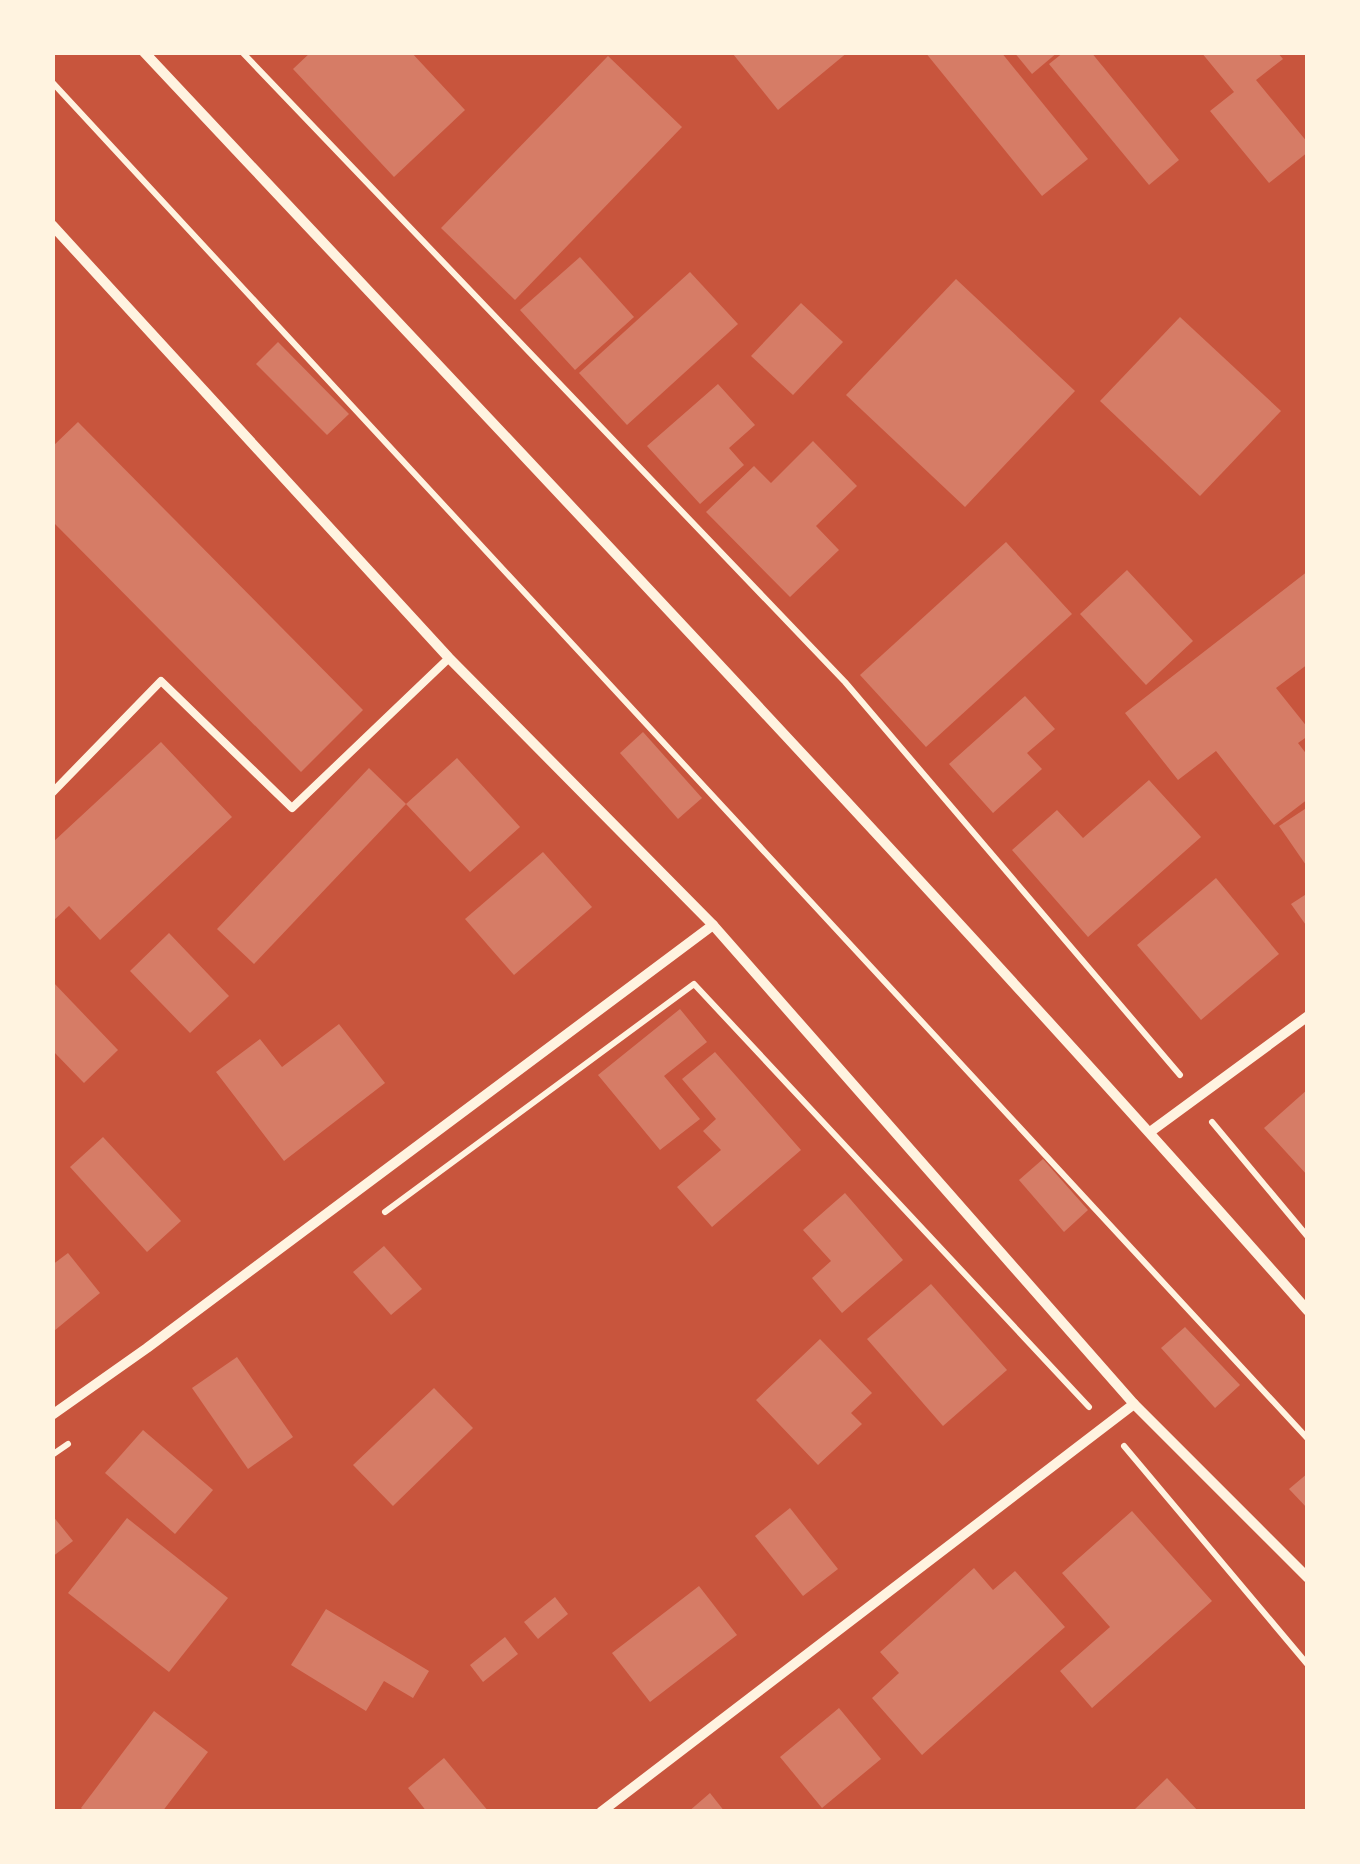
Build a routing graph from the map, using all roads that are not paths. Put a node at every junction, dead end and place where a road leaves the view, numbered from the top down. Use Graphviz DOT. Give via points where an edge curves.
graph roads {
  1 [pos="144,52"];
  2 [pos="52,225"];
  3 [pos="450,658"];
  4 [pos="52,792"];
  5 [pos="713,926"];
  6 [pos="1308,1016"];
  7 [pos="1150,1132"];
  8 [pos="1308,1311"];
  9 [pos="1134,1404"];
  10 [pos="52,1414"];
  11 [pos="1308,1578"];
  12 [pos="601,1812"];
  1 -- 7 [label="street"];
  2 -- 3 [label="street"];
  3 -- 4 [label="lane" via="292,808 161,681"];
  3 -- 5 [label="street"];
  5 -- 9 [label="street"];
  5 -- 10 [label="street"];
  6 -- 7 [label="street"];
  7 -- 8 [label="street"];
  9 -- 11 [label="street"];
  9 -- 12 [label="street"];
}
